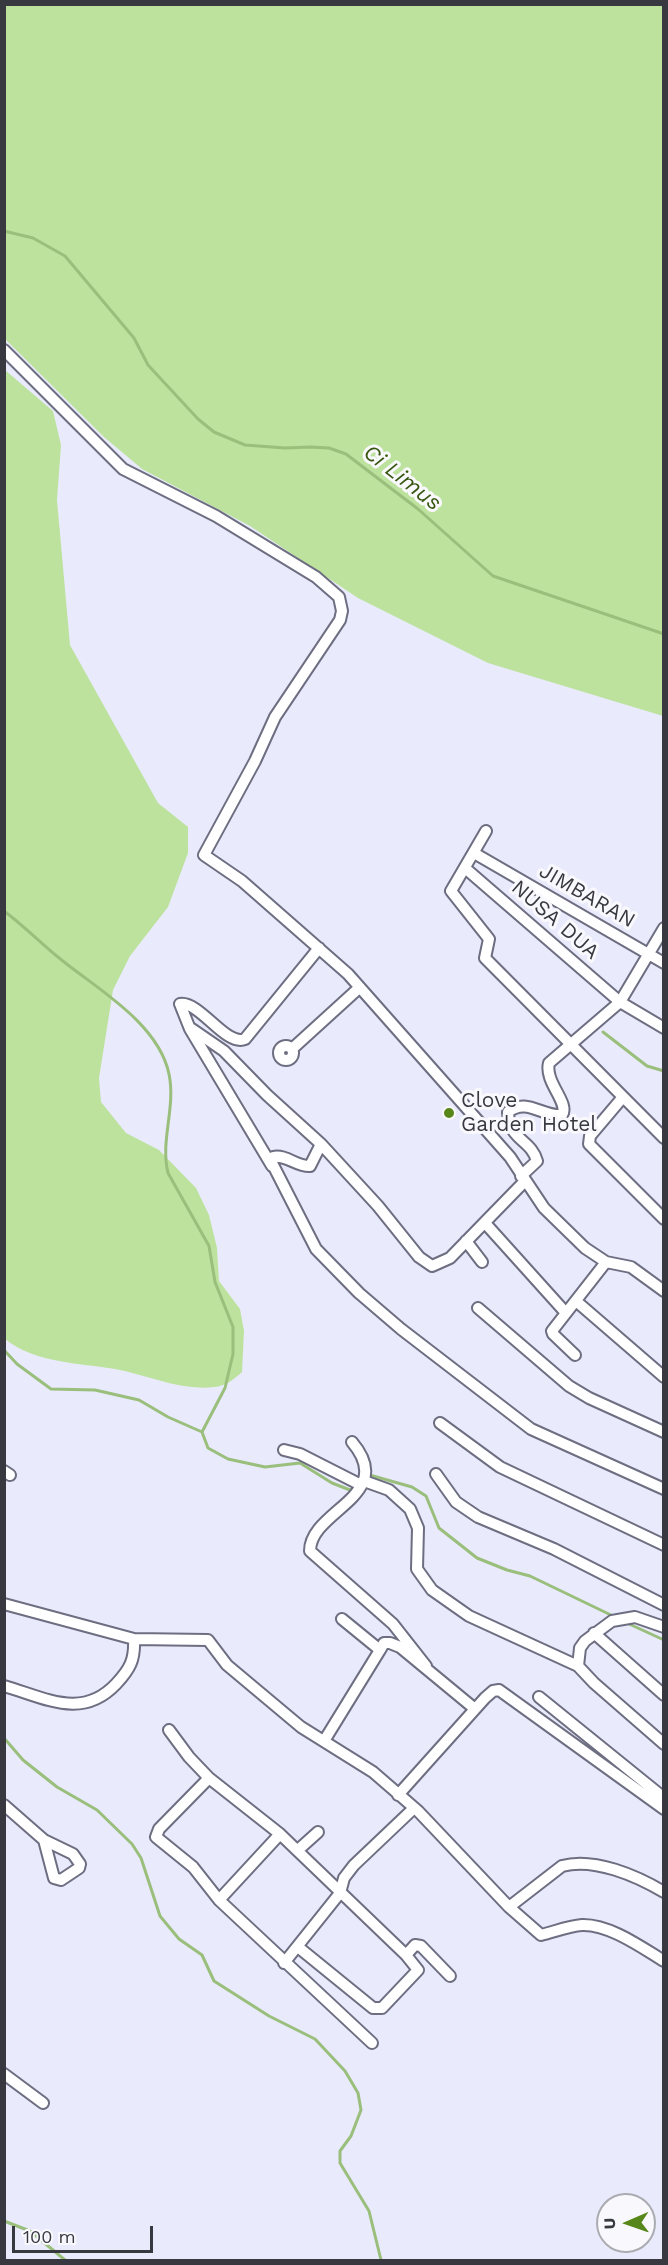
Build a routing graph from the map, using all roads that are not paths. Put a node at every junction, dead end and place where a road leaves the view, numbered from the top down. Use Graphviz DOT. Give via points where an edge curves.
graph roads {
  1 [pos="4,350"];
  2 [pos="486,831"];
  3 [pos="474,853"];
  4 [pos="465,868"];
  5 [pos="663,928"];
  6 [pos="319,948"];
  7 [pos="649,955"];
  8 [pos="663,963"];
  9 [pos="359,988"];
  10 [pos="620,1002"];
  11 [pos="663,1028"];
  12 [pos="190,1029"];
  13 [pos="572,1044"];
  14 [pos="292,1049"];
  15 [pos="623,1097"];
  16 [pos="663,1138"];
  17 [pos="321,1144"];
  18 [pos="273,1166"];
  19 [pos="523,1179"];
  20 [pos="663,1218"];
  21 [pos="485,1224"];
  22 [pos="466,1241"];
  23 [pos="482,1262"];
  24 [pos="606,1262"];
  25 [pos="663,1292"];
  26 [pos="576,1301"];
  27 [pos="478,1308"];
  28 [pos="566,1312"];
  29 [pos="575,1356"];
  30 [pos="663,1377"];
  31 [pos="440,1423"];
  32 [pos="663,1432"];
  33 [pos="352,1442"];
  34 [pos="284,1450"];
  35 [pos="436,1474"];
  36 [pos="363,1483"];
  37 [pos="663,1489"];
  38 [pos="663,1545"];
  39 [pos="4,1604"];
  40 [pos="663,1605"];
  41 [pos="342,1619"];
  42 [pos="663,1627"];
  43 [pos="594,1633"];
  44 [pos="134,1639"];
  45 [pos="380,1650"];
  46 [pos="426,1666"];
  47 [pos="578,1666"];
  48 [pos="4,1686"];
  49 [pos="663,1695"];
  50 [pos="539,1697"];
  51 [pos="475,1709"];
  52 [pos="169,1730"];
  53 [pos="324,1741"];
  54 [pos="663,1744"];
  55 [pos="209,1778"];
  56 [pos="398,1795"];
  57 [pos="663,1798"];
  58 [pos="4,1805"];
  59 [pos="414,1808"];
  60 [pos="663,1809"];
  61 [pos="318,1832"];
  62 [pos="280,1834"];
  63 [pos="44,1840"];
  64 [pos="298,1850"];
  65 [pos="663,1892"];
  66 [pos="340,1893"];
  67 [pos="219,1900"];
  68 [pos="509,1907"];
  69 [pos="298,1947"];
  70 [pos="406,1955"];
  71 [pos="663,1961"];
  72 [pos="284,1963"];
  73 [pos="450,1976"];
  74 [pos="372,2043"];
  75 [pos="4,2074"];
  76 [pos="43,2103"];
  1 -- 6 [label="street" via="123,469 216,516 316,578 339,597 340,620 275,717 204,855 242,880"];
  2 -- 3 [label="street"];
  3 -- 4 [label="street"];
  3 -- 7 [label="street, JIMBARAN"];
  4 -- 10 [label="street, NUSA DUA"];
  4 -- 13 [label="street" via="451,891 489,939 485,958"];
  5 -- 7 [label="street"];
  6 -- 9 [label="street"];
  6 -- 12 [label="street" via="245,1040 234,1040 191,1007 180,1004"];
  7 -- 8 [label="street, JIMBARAN"];
  7 -- 10 [label="street"];
  9 -- 14 [label="street"];
  9 -- 19 [label="street" via="503,1149"];
  10 -- 11 [label="street, NUSA DUA"];
  10 -- 13 [label="street"];
  12 -- 17 [label="street" via="224,1051"];
  12 -- 18 [label="street"];
  13 -- 15 [label="street"];
  13 -- 19 [label="street" via="552,1059 548,1068 548,1076 564,1107 562,1115 525,1105 508,1112 512,1133 536,1155 537,1161"];
  15 -- 16 [label="street"];
  15 -- 20 [label="street" via="590,1136 589,1144"];
  17 -- 18 [label="street" via="310,1166 278,1156 273,1158"];
  17 -- 22 [label="street" via="428,1264 436,1266 445,1261"];
  18 -- 37 [label="street" via="316,1249 402,1329 531,1429"];
  19 -- 21 [label="street"];
  19 -- 24 [label="street" via="556,1221"];
  21 -- 22 [label="street"];
  21 -- 28 [label="street"];
  22 -- 23 [label="street"];
  24 -- 25 [label="street" via="632,1267"];
  24 -- 26 [label="street"];
  26 -- 28 [label="street"];
  26 -- 30 [label="street"];
  27 -- 32 [label="street" via="570,1386"];
  28 -- 29 [label="street" via="552,1333"];
  31 -- 38 [label="street" via="500,1467"];
  33 -- 36 [label="street" via="363,1459"];
  34 -- 36 [label="street"];
  35 -- 40 [label="street" via="456,1502 478,1516 554,1549"];
  36 -- 46 [label="street" via="350,1501 332,1514 310,1545 310,1551 393,1624"];
  36 -- 47 [label="street" via="389,1490 410,1509 418,1528 417,1569 432,1590 469,1616"];
  39 -- 44 [label="street"];
  41 -- 45 [label="street"];
  42 -- 43 [label="street" via="626,1617"];
  43 -- 47 [label="street" via="580,1648"];
  43 -- 49 [label="street"];
  44 -- 48 [label="street" via="134,1658 129,1670 89,1704 70,1705"];
  44 -- 53 [label="street" via="208,1640 227,1665 301,1727"];
  45 -- 46 [label="street" via="390,1642"];
  45 -- 53 [label="street"];
  46 -- 51 [label="street"];
  47 -- 54 [label="street"];
  50 -- 57 [label="street"];
  51 -- 56 [label="street"];
  51 -- 60 [label="street" via="493,1690 499,1690"];
  52 -- 55 [label="street"];
  53 -- 56 [label="street" via="373,1772"];
  55 -- 62 [label="street"];
  55 -- 67 [label="street" via="156,1835 193,1867"];
  56 -- 59 [label="street"];
  58 -- 63 [label="street"];
  59 -- 66 [label="street" via="354,1865 344,1878"];
  59 -- 68 [label="street"];
  61 -- 64 [label="street"];
  62 -- 64 [label="street"];
  62 -- 67 [label="street"];
  64 -- 66 [label="street"];
  65 -- 68 [label="street" via="607,1868 576,1863 562,1866"];
  66 -- 69 [label="street"];
  66 -- 70 [label="street"];
  67 -- 72 [label="street"];
  68 -- 71 [label="street" via="541,1935 592,1925"];
  69 -- 70 [label="street" via="372,2008 389,2002 417,1972"];
  69 -- 72 [label="street"];
  70 -- 73 [label="street" via="415,1945 421,1946"];
  72 -- 74 [label="street"];
  75 -- 76 [label="street"];
}
